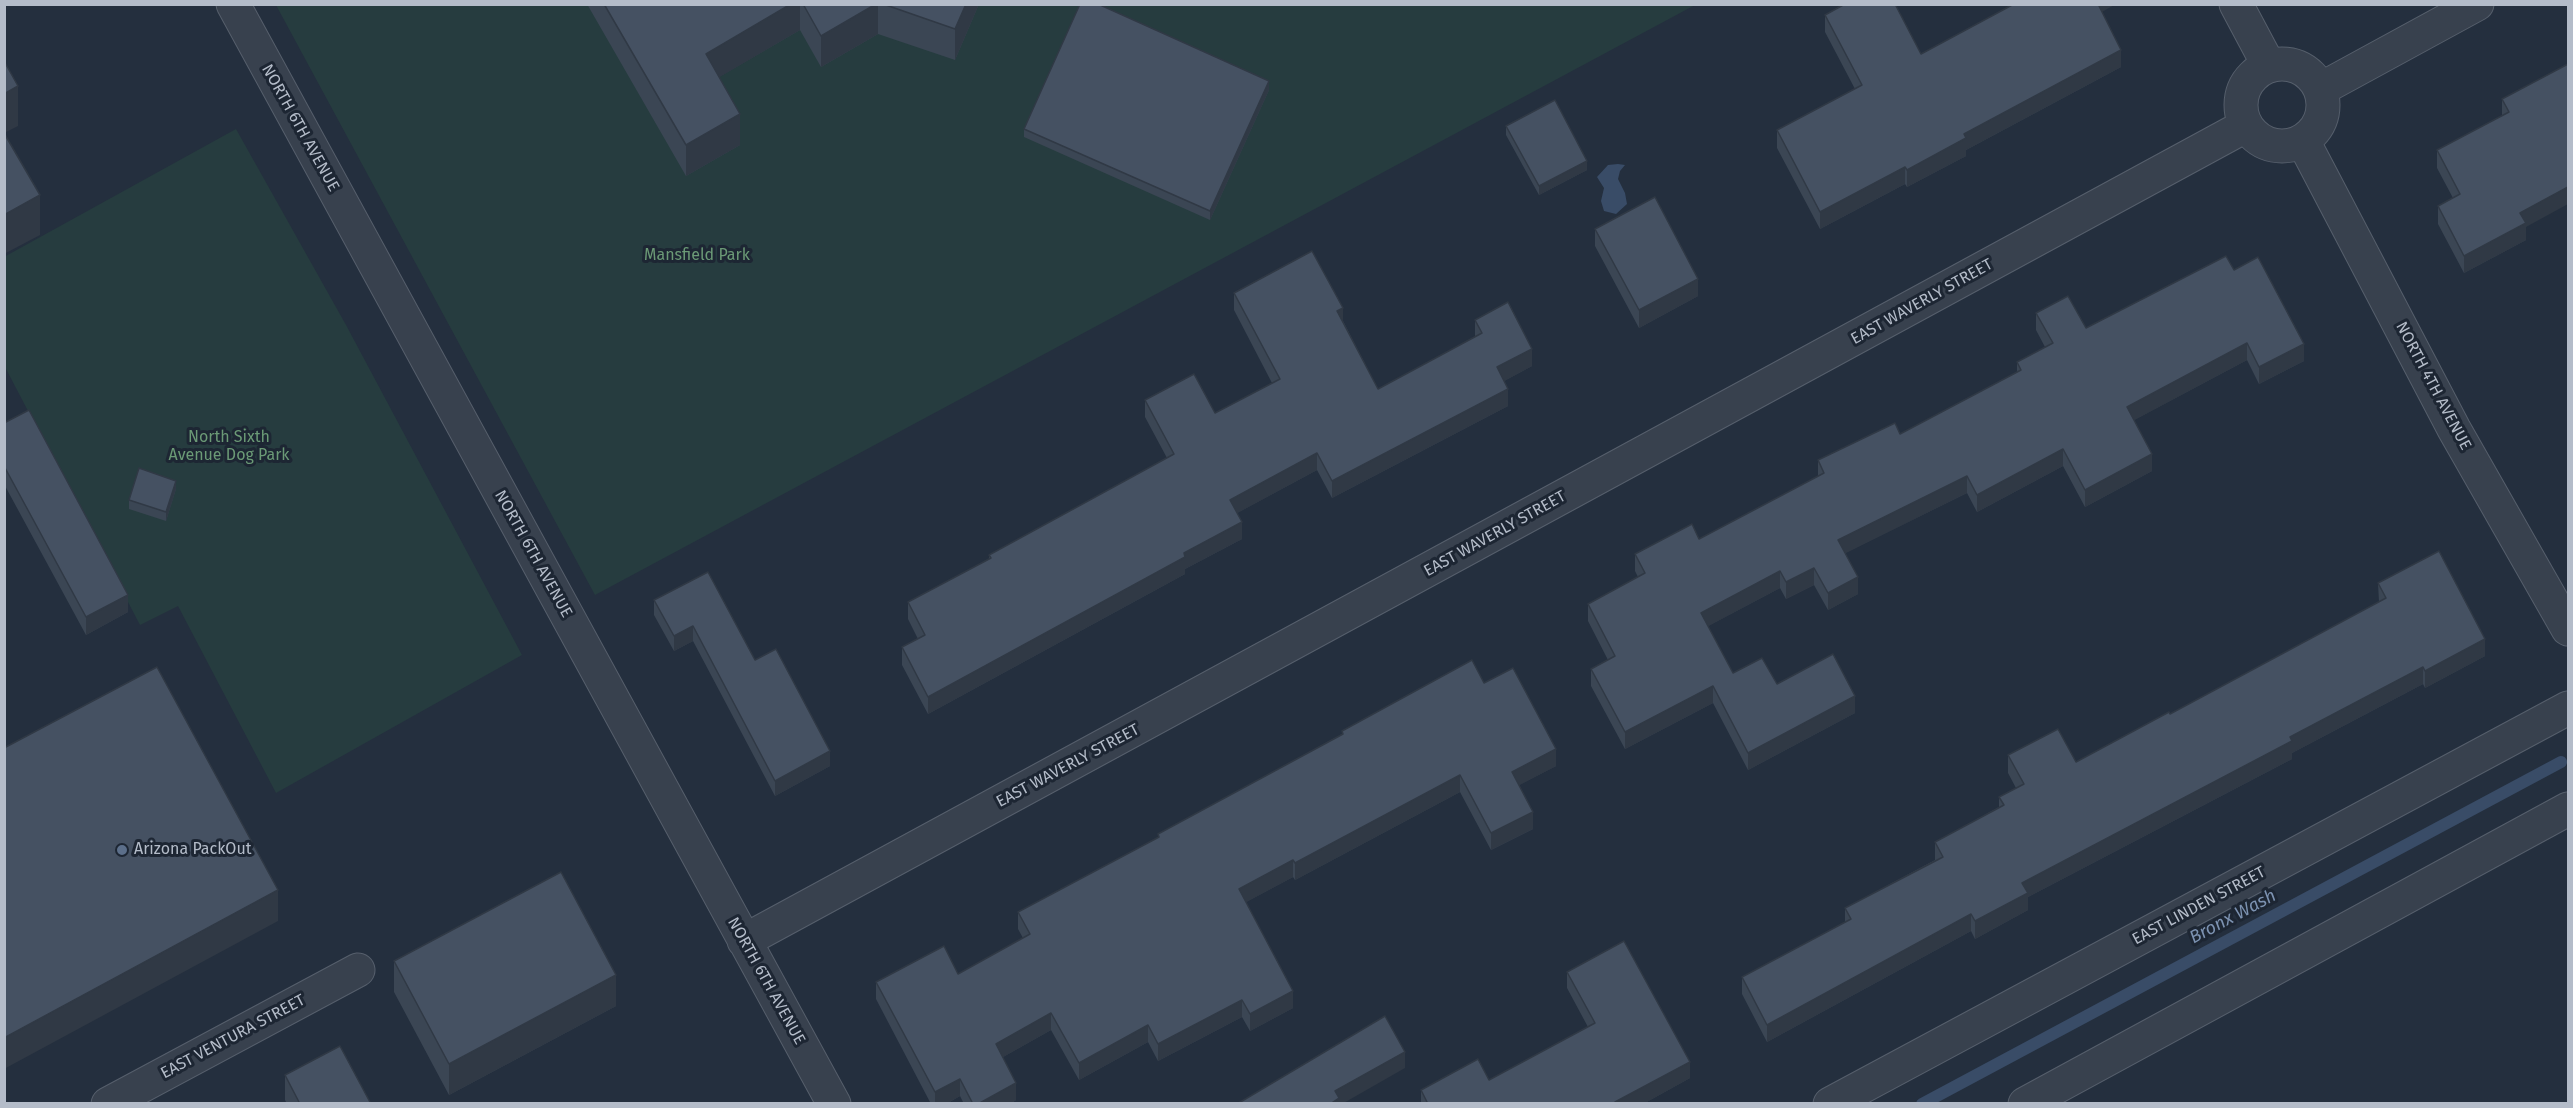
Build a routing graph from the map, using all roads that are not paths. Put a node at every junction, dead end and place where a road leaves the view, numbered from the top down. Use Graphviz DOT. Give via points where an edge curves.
graph roads {
  1 [pos="233,4"];
  2 [pos="2236,4"];
  3 [pos="2477,4"];
  4 [pos="2269,66"];
  5 [pos="2321,89"];
  6 [pos="2245,126"];
  7 [pos="2303,141"];
  8 [pos="2568,629"];
  9 [pos="2568,708"];
  10 [pos="2568,809"];
  11 [pos="744,941"];
  12 [pos="358,970"];
  13 [pos="108,1104"];
  14 [pos="834,1104"];
  15 [pos="1830,1104"];
  16 [pos="2025,1104"];
  1 -- 11 [label="street, NORTH 6TH AVENUE"];
  2 -- 4 [label="street"];
  3 -- 5 [label="street"];
  4 -- 5 [label="street" via="2291,64 2303,69"];
  4 -- 6 [label="street" via="2253,75 2245,87 2240,100"];
  5 -- 7 [label="street" via="2322,117"];
  6 -- 7 [label="street" via="2266,144 2294,146"];
  6 -- 11 [label="street, EAST WAVERLY STREET"];
  7 -- 8 [label="street, NORTH 4TH AVENUE" via="2454,429"];
  9 -- 15 [label="street, EAST LINDEN STREET"];
  10 -- 16 [label="street"];
  11 -- 14 [label="street, NORTH 6TH AVENUE"];
  12 -- 13 [label="street, EAST VENTURA STREET"];
}
